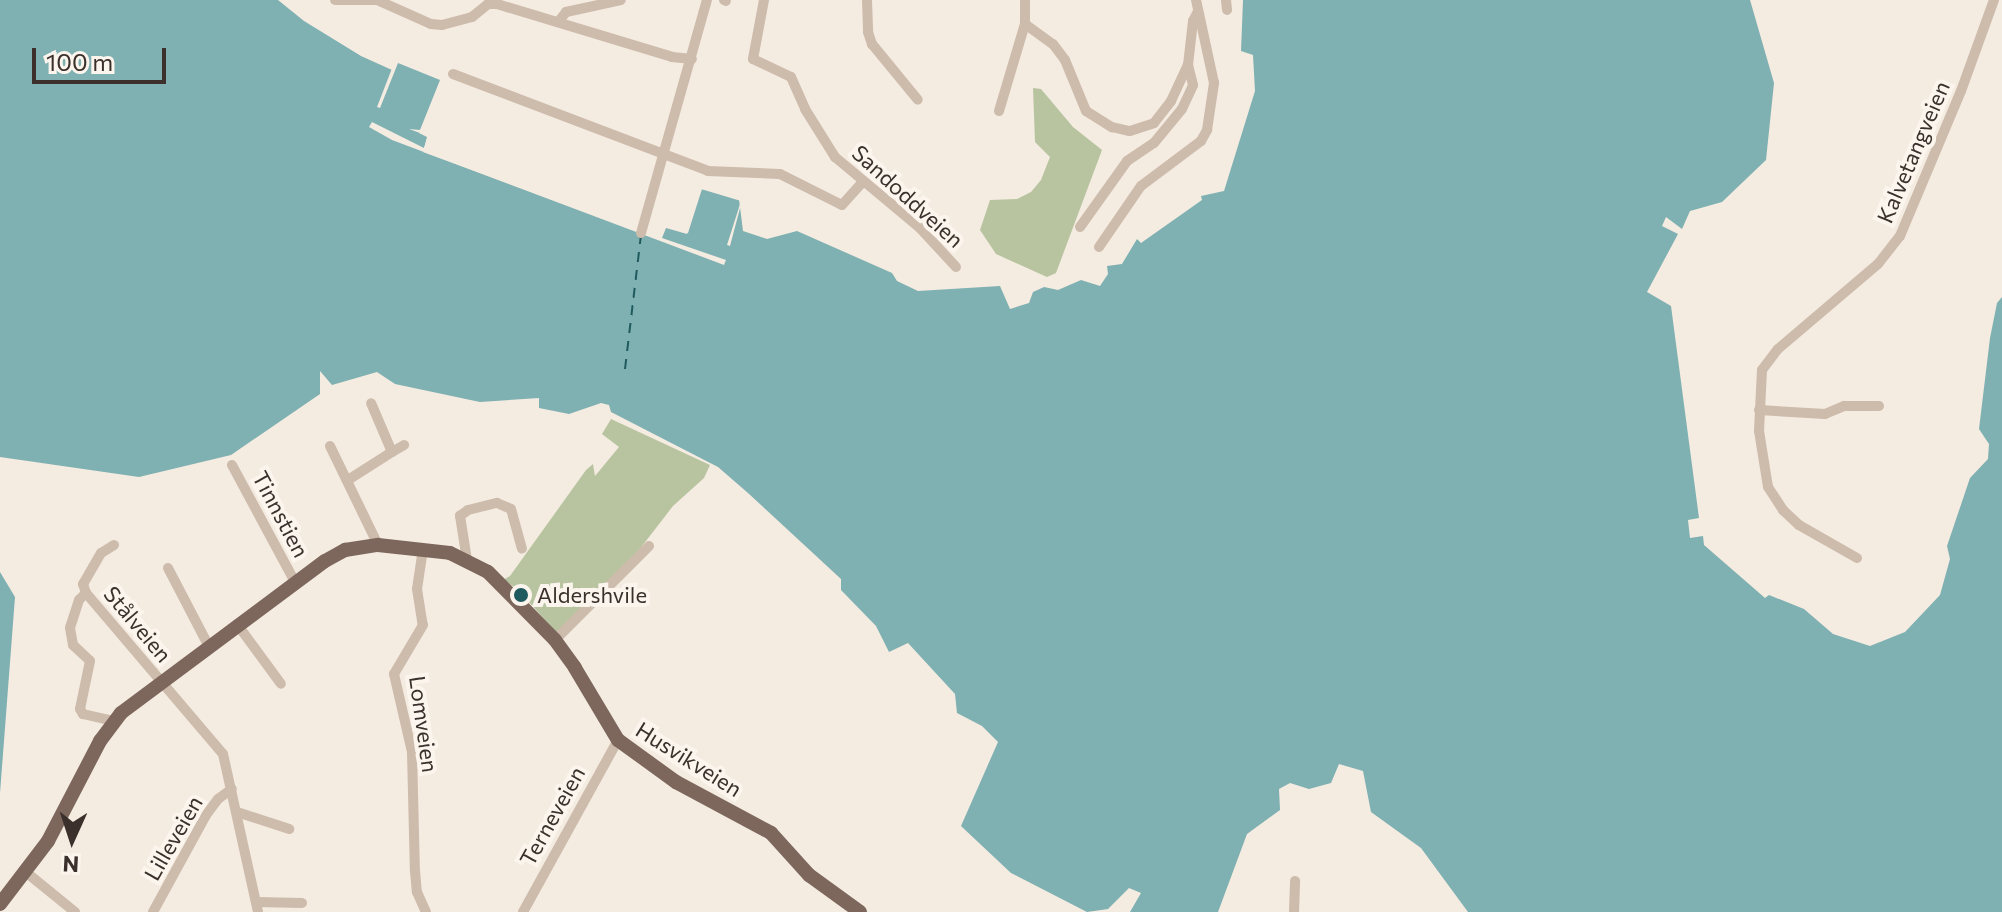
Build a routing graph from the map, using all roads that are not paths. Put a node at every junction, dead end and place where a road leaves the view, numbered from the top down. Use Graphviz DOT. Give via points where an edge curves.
graph roads {
  1 [pos="335,0"];
  2 [pos="376,0"];
  3 [pos="621,0"];
  4 [pos="707,0"];
  5 [pos="764,0"];
  6 [pos="867,0"];
  7 [pos="1025,0"];
  8 [pos="1994,0"];
  9 [pos="487,2"];
  10 [pos="1197,6"];
  11 [pos="559,21"];
  12 [pos="1025,24"];
  13 [pos="692,59"];
  14 [pos="1188,65"];
  15 [pos="453,74"];
  16 [pos="918,100"];
  17 [pos="999,111"];
  18 [pos="662,157"];
  19 [pos="863,182"];
  20 [pos="1080,227"];
  21 [pos="641,233"];
  22 [pos="1099,247"];
  23 [pos="956,267"];
  24 [pos="371,403"];
  25 [pos="1879,406"];
  26 [pos="1759,410"];
  27 [pos="404,445"];
  28 [pos="330,446"];
  29 [pos="392,452"];
  30 [pos="232,465"];
  31 [pos="348,480"];
  32 [pos="114,545"];
  33 [pos="378,545"];
  34 [pos="649,546"];
  35 [pos="423,549"];
  36 [pos="522,549"];
  37 [pos="1857,558"];
  38 [pos="467,560"];
  39 [pos="168,568"];
  40 [pos="295,582"];
  41 [pos="86,593"];
  42 [pos="237,624"];
  43 [pos="555,640"];
  44 [pos="208,645"];
  45 [pos="159,681"];
  46 [pos="281,684"];
  47 [pos="114,721"];
  48 [pos="618,740"];
  49 [pos="232,789"];
  50 [pos="237,812"];
  51 [pos="289,829"];
  52 [pos="27,873"];
  53 [pos="1295,881"];
  54 [pos="302,903"];
  55 [pos="0,904"];
  56 [pos="257,907"];
  57 [pos="75,912"];
  58 [pos="153,912"];
  59 [pos="426,912"];
  60 [pos="523,912"];
  61 [pos="860,912"];
  62 [pos="1294,912"];
  1 -- 2 [label="street"];
  2 -- 9 [label="street" via="442,25 472,17"];
  3 -- 11 [label="street" via="566,12"];
  4 -- 13 [label="street"];
  5 -- 19 [label="street, Sandoddveien" via="753,59 791,77 835,157"];
  6 -- 16 [label="street" via="872,44"];
  7 -- 12 [label="street"];
  8 -- 26 [label="street, Kalvetangveien" via="1900,236 1878,264 1772,355 1762,370"];
  9 -- 11 [label="street"];
  10 -- 14 [label="street"];
  10 -- 22 [label="street" via="1214,83 1207,130 1201,141 1141,186"];
  11 -- 13 [label="street"];
  12 -- 14 [label="street" via="1065,60 1086,111 1124,131 1154,123"];
  12 -- 17 [label="street"];
  13 -- 18 [label="street"];
  14 -- 20 [label="street" via="1193,85 1182,109 1154,143 1127,161"];
  15 -- 18 [label="street"];
  18 -- 19 [label="street" via="708,171 780,174 842,205"];
  18 -- 21 [label="street"];
  19 -- 23 [label="street, Sandoddveien" via="920,228"];
  24 -- 29 [label="street"];
  25 -- 26 [label="street" via="1844,406 1825,414"];
  26 -- 37 [label="street, Kalvetangveien" via="1763,469 1777,503 1807,530"];
  27 -- 29 [label="street"];
  28 -- 31 [label="street"];
  29 -- 31 [label="street"];
  30 -- 40 [label="street, Tinnstien"];
  31 -- 33 [label="street"];
  32 -- 41 [label="street, Stålveien" via="95,563 83,584"];
  33 -- 35 [label="main road, Husvikveien"];
  33 -- 40 [label="main road, Husvikveien" via="345,550"];
  34 -- 43 [label="street"];
  35 -- 38 [label="main road, Husvikveien"];
  35 -- 59 [label="street, Lomveien" via="417,589 423,625 394,674 412,752 415,871"];
  36 -- 38 [label="street" via="511,509 497,503 460,516"];
  38 -- 43 [label="main road, Husvikveien" via="500,582"];
  39 -- 44 [label="street"];
  40 -- 42 [label="main road, Husvikveien"];
  41 -- 45 [label="street, Stålveien"];
  41 -- 47 [label="street, Stålveien" via="70,628 73,645 90,661 80,709"];
  42 -- 44 [label="main road, Husvikveien"];
  42 -- 46 [label="street"];
  43 -- 48 [label="main road, Husvikveien"];
  44 -- 45 [label="main road, Husvikveien"];
  45 -- 47 [label="main road, Husvikveien"];
  45 -- 49 [label="street, Stålveien" via="217,744"];
  47 -- 52 [label="main road, Husvikveien"];
  48 -- 60 [label="street, Terneveien"];
  48 -- 61 [label="main road, Husvikveien" via="676,782 771,833 809,875"];
  49 -- 50 [label="street, Stålveien"];
  49 -- 58 [label="street, Lilleveien" via="206,815"];
  50 -- 51 [label="street"];
  50 -- 56 [label="street, Stålveien"];
  52 -- 55 [label="main road, Husvikveien"];
  52 -- 57 [label="street"];
  53 -- 62 [label="street"];
  54 -- 56 [label="street"];
}
